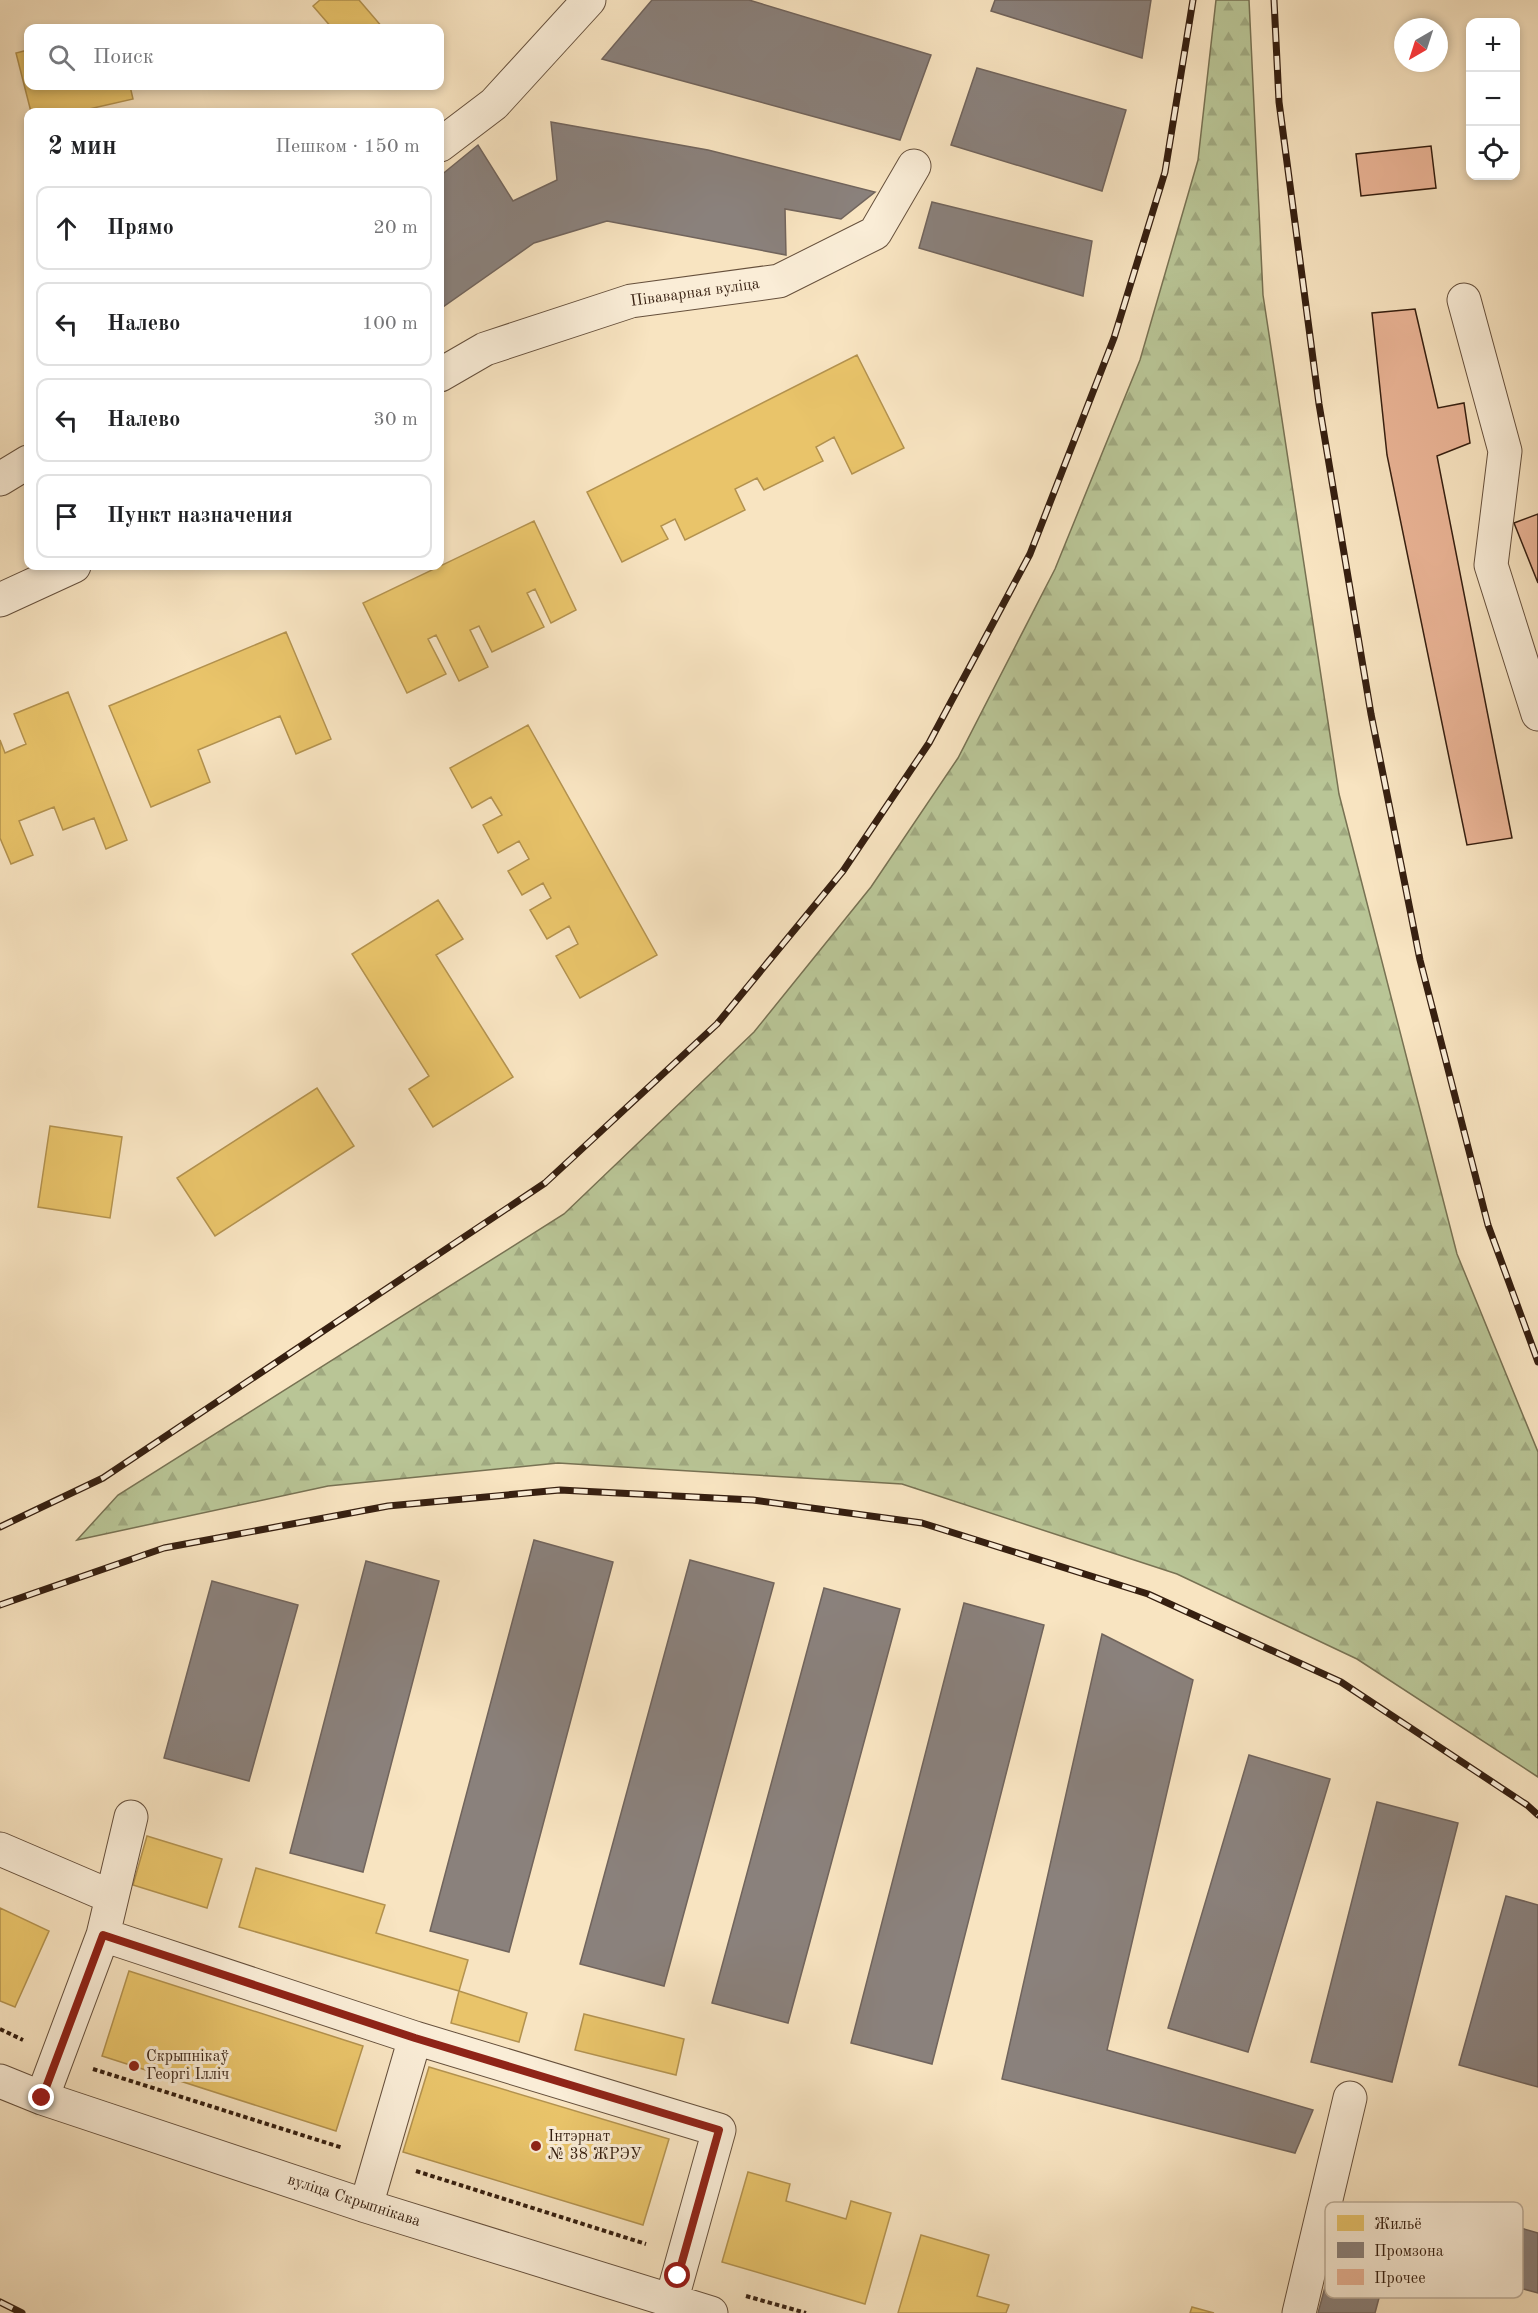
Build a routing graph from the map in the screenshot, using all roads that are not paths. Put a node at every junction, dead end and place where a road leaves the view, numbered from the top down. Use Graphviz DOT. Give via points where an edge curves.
graph roads {
  1 [pos="589,0"];
  2 [pos="444,142"];
  3 [pos="914,166"];
  4 [pos="1464,300"];
  5 [pos="444,373"];
  6 [pos="24,464"];
  7 [pos="0,479"];
  8 [pos="65,570"];
  9 [pos="0,600"];
  10 [pos="1538,714"];
  11 [pos="131,1817"];
  12 [pos="0,1849"];
  13 [pos="112,1897"];
  14 [pos="103,1935"];
  15 [pos="415,2038"];
  16 [pos="0,2081"];
  17 [pos="42,2098"];
  18 [pos="1350,2098"];
  19 [pos="1325,2202"];
  20 [pos="1325,2203"];
  21 [pos="366,2206"];
  22 [pos="672,2302"];
  23 [pos="711,2313"];
  24 [pos="1299,2313"];
  1 -- 2 [label="street" via="494,104"];
  3 -- 5 [label="street, Піваварная вуліца" via="875,233 779,281 631,301 485,349"];
  4 -- 10 [label="street" via="1505,451 1491,565"];
  6 -- 7 [label="street"];
  8 -- 9 [label="street"];
  11 -- 13 [label="street"];
  12 -- 13 [label="street"];
  13 -- 14 [label="street"];
  14 -- 15 [label="street"];
  14 -- 17 [label="street"];
  15 -- 21 [label="street"];
  15 -- 22 [label="street" via="719,2130"];
  16 -- 17 [label="street, вуліца Скрыпнікава"];
  17 -- 21 [label="street, вуліца Скрыпнікава"];
  18 -- 19 [label="street"];
  20 -- 24 [label="street"];
  21 -- 22 [label="street, вуліца Скрыпнікава"];
  22 -- 23 [label="street, вуліца Скрыпнікава"];
}
